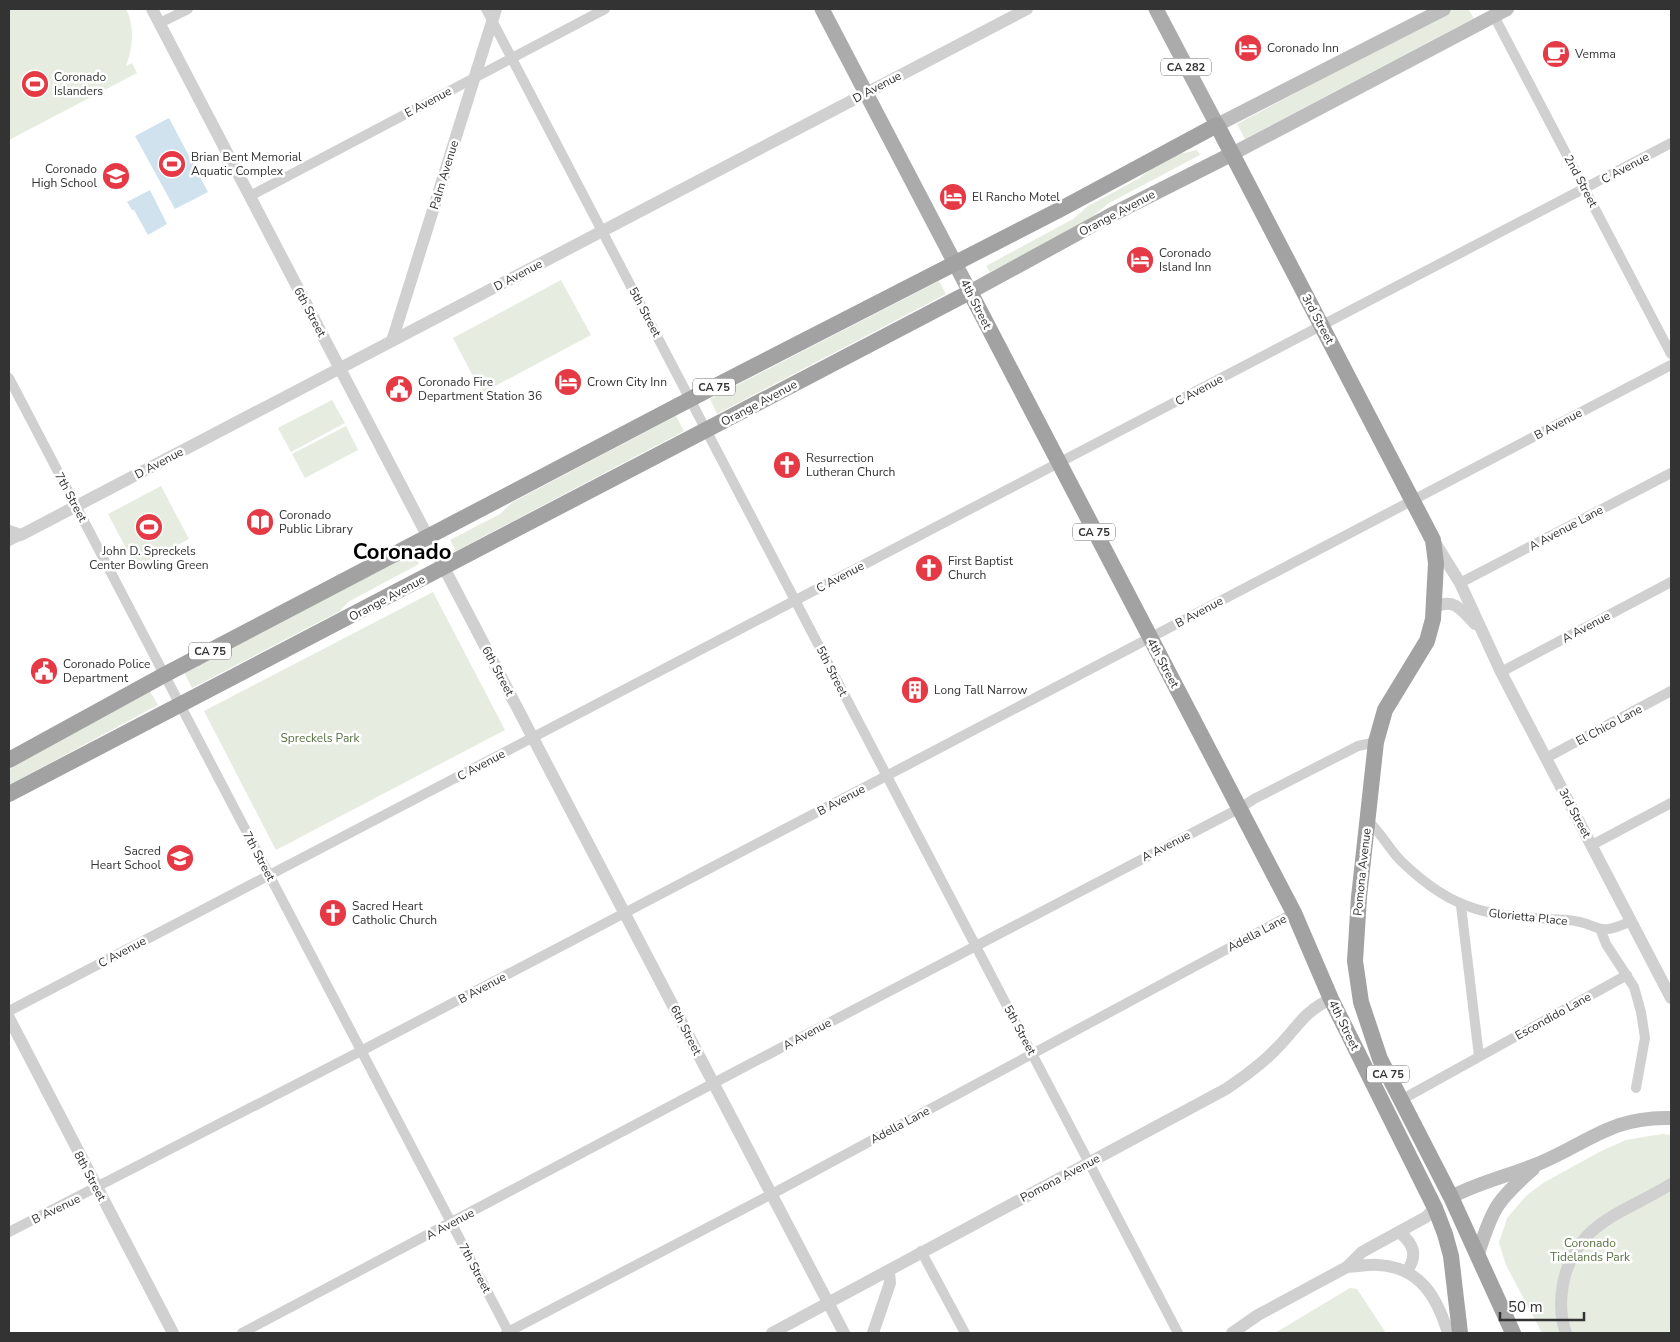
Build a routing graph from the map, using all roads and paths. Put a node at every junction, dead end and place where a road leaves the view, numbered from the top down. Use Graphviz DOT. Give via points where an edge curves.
graph roads {
  1 [pos="152,9"];
  2 [pos="188,9"];
  3 [pos="606,9"];
  4 [pos="822,9"];
  5 [pos="1027,9"];
  6 [pos="1156,9"];
  7 [pos="1444,9"];
  8 [pos="1507,9"];
  9 [pos="491,12"];
  10 [pos="1492,12"];
  11 [pos="160,24"];
  12 [pos="512,58"];
  13 [pos="474,78"];
  14 [pos="866,93"];
  15 [pos="1216,126"];
  16 [pos="1671,144"];
  17 [pos="1232,154"];
  18 [pos="1585,188"];
  19 [pos="250,196"];
  20 [pos="602,231"];
  21 [pos="955,263"];
  22 [pos="970,292"];
  23 [pos="1322,326"];
  24 [pos="392,341"];
  25 [pos="1671,354"];
  26 [pos="1671,365"];
  27 [pos="340,368"];
  28 [pos="9,378"];
  29 [pos="691,400"];
  30 [pos="707,430"];
  31 [pos="1058,463"];
  32 [pos="1671,473"];
  33 [pos="1413,500"];
  34 [pos="76,506"];
  35 [pos="15,533"];
  36 [pos="429,538"];
  37 [pos="1434,540"];
  38 [pos="9,541"];
  39 [pos="444,567"];
  40 [pos="1671,582"];
  41 [pos="1460,583"];
  42 [pos="796,600"];
  43 [pos="1434,608"];
  44 [pos="1480,628"];
  45 [pos="1150,638"];
  46 [pos="1501,672"];
  47 [pos="164,675"];
  48 [pos="1671,691"];
  49 [pos="180,706"];
  50 [pos="533,737"];
  51 [pos="1376,742"];
  52 [pos="1546,758"];
  53 [pos="9,760"];
  54 [pos="887,776"];
  55 [pos="9,794"];
  56 [pos="1671,803"];
  57 [pos="1240,808"];
  58 [pos="1368,820"];
  59 [pos="1592,845"];
  60 [pos="269,875"];
  61 [pos="1461,906"];
  62 [pos="625,912"];
  63 [pos="1294,913"];
  64 [pos="1631,921"];
  65 [pos="1601,931"];
  66 [pos="976,946"];
  67 [pos="1627,975"];
  68 [pos="1671,998"];
  69 [pos="1331,999"];
  70 [pos="9,1011"];
  71 [pos="9,1018"];
  72 [pos="361,1051"];
  73 [pos="1032,1054"];
  74 [pos="1479,1056"];
  75 [pos="713,1083"];
  76 [pos="1636,1088"];
  77 [pos="1410,1096"];
  78 [pos="1671,1118"];
  79 [pos="1541,1162"];
  80 [pos="1089,1163"];
  81 [pos="1671,1184"];
  82 [pos="97,1188"];
  83 [pos="772,1194"];
  84 [pos="1451,1197"];
  85 [pos="1435,1208"];
  86 [pos="452,1223"];
  87 [pos="9,1232"];
  88 [pos="1399,1232"];
  89 [pos="921,1251"];
  90 [pos="1478,1254"];
  91 [pos="1347,1267"];
  92 [pos="889,1271"];
  93 [pos="1407,1271"];
  94 [pos="829,1303"];
  95 [pos="173,1333"];
  96 [pos="242,1333"];
  97 [pos="508,1333"];
  98 [pos="772,1333"];
  99 [pos="844,1333"];
  100 [pos="873,1333"];
  101 [pos="965,1333"];
  102 [pos="1178,1333"];
  103 [pos="1232,1333"];
  104 [pos="1448,1333"];
  105 [pos="1460,1333"];
  106 [pos="1514,1333"];
  107 [pos="1566,1333"];
  1 -- 11 [label="street, 6th Street"];
  2 -- 11 [label="street"];
  3 -- 12 [label="street, E Avenue"];
  4 -- 14 [label="main road, 4th Street"];
  5 -- 14 [label="street, D Avenue"];
  6 -- 15 [label="main road, 3rd Street / CA 282"];
  7 -- 15 [label="main road"];
  8 -- 10 [label="main road, Orange Avenue"];
  9 -- 12 [label="street, 5th Street"];
  9 -- 13 [label="street, Palm Avenue"];
  10 -- 17 [label="main road, Orange Avenue"];
  10 -- 18 [label="street, 2nd Street"];
  11 -- 19 [label="street, 6th Street"];
  12 -- 13 [label="street, E Avenue"];
  12 -- 20 [label="street, 5th Street"];
  13 -- 19 [label="street, E Avenue"];
  13 -- 24 [label="street, Palm Avenue"];
  14 -- 20 [label="street, D Avenue"];
  14 -- 21 [label="main road, 4th Street"];
  15 -- 17 [label="highway, 3rd Street / CA 75"];
  15 -- 21 [label="highway, CA 75"];
  16 -- 18 [label="street, C Avenue"];
  17 -- 22 [label="main road, Orange Avenue"];
  17 -- 23 [label="highway, 3rd Street / CA 75"];
  18 -- 23 [label="street, C Avenue"];
  18 -- 25 [label="street, 2nd Street"];
  19 -- 27 [label="street, 6th Street"];
  20 -- 24 [label="street, D Avenue"];
  20 -- 29 [label="street, 5th Street"];
  21 -- 22 [label="main road, 4th Street"];
  21 -- 29 [label="highway, CA 75"];
  22 -- 30 [label="highway, Orange Avenue / CA 75"];
  22 -- 31 [label="highway, 4th Street / CA 75"];
  23 -- 31 [label="street, C Avenue"];
  23 -- 33 [label="highway, 3rd Street / CA 75"];
  24 -- 27 [label="street, D Avenue"];
  26 -- 33 [label="street, B Avenue"];
  27 -- 34 [label="street, D Avenue"];
  27 -- 36 [label="street, 6th Street"];
  28 -- 34 [label="street, 7th Street"];
  29 -- 30 [label="street, 5th Street"];
  29 -- 36 [label="highway, CA 75"];
  30 -- 39 [label="highway, Orange Avenue / CA 75"];
  30 -- 42 [label="street, 5th Street"];
  31 -- 42 [label="street, C Avenue"];
  31 -- 45 [label="highway, 4th Street / CA 75"];
  32 -- 41 [label="street, A Avenue Lane"];
  33 -- 37 [label="highway, 3rd Street / CA 75"];
  33 -- 45 [label="street, B Avenue"];
  34 -- 35 [label="street, D Avenue"];
  34 -- 47 [label="street, 7th Street"];
  35 -- 38 [label="street, D Avenue"];
  36 -- 39 [label="street, 6th Street"];
  36 -- 47 [label="highway, CA 75"];
  37 -- 41 [label="street, 3rd Street"];
  37 -- 43 [label="highway, Pomona Avenue / CA 75"];
  39 -- 49 [label="highway, Orange Avenue / CA 75"];
  39 -- 50 [label="street, 6th Street"];
  40 -- 46 [label="street, A Avenue"];
  41 -- 44 [label="street, 3rd Street"];
  42 -- 50 [label="street, C Avenue"];
  42 -- 54 [label="street, 5th Street"];
  43 -- 44 [label="street, 3rd Street" via="1444,603 1453,604"];
  43 -- 51 [label="highway, Pomona Avenue / CA 75" via="1427,641 1388,704"];
  44 -- 46 [label="street, 3rd Street"];
  45 -- 54 [label="street, B Avenue"];
  45 -- 57 [label="highway, 4th Street / CA 75"];
  46 -- 52 [label="street, 3rd Street"];
  47 -- 49 [label="street, 7th Street"];
  47 -- 53 [label="highway, CA 75"];
  48 -- 52 [label="street, El Chico Lane"];
  49 -- 55 [label="highway, Orange Avenue / CA 75"];
  49 -- 60 [label="street, 7th Street"];
  50 -- 60 [label="street, C Avenue"];
  50 -- 62 [label="street, 6th Street"];
  51 -- 57 [label="street, A Avenue" via="1358,746"];
  51 -- 58 [label="highway, Pomona Avenue / CA 75"];
  52 -- 59 [label="street, 3rd Street"];
  54 -- 62 [label="street, B Avenue"];
  54 -- 66 [label="street, 5th Street"];
  56 -- 59 [label="street"];
  57 -- 63 [label="highway, 4th Street / CA 75"];
  57 -- 66 [label="street, A Avenue"];
  58 -- 61 [label="street, Glorietta Place" via="1412,872 1436,892"];
  58 -- 84 [label="highway, Pomona Avenue / CA 75" via="1355,961 1361,1002 1380,1059"];
  59 -- 64 [label="street, 3rd Street"];
  60 -- 70 [label="street, C Avenue"];
  60 -- 72 [label="street, 7th Street"];
  61 -- 65 [label="street, Glorietta Place" via="1492,914 1571,921"];
  61 -- 74 [label="street"];
  62 -- 72 [label="street, B Avenue"];
  62 -- 75 [label="street, 6th Street"];
  63 -- 69 [label="highway, 4th Street / CA 75"];
  63 -- 73 [label="street, Adella Lane"];
  64 -- 65 [label="street"];
  64 -- 68 [label="street, 3rd Street"];
  65 -- 67 [label="street"];
  66 -- 73 [label="street, 5th Street"];
  66 -- 75 [label="street, A Avenue"];
  67 -- 74 [label="street, Escondido Lane"];
  67 -- 76 [label="street" via="1634,987 1645,1038"];
  69 -- 80 [label="street, Pomona Avenue" via="1304,1015 1278,1047 1226,1089"];
  69 -- 85 [label="highway, 4th Street / CA 75"];
  71 -- 82 [label="street, 8th Street"];
  72 -- 82 [label="street, B Avenue"];
  72 -- 86 [label="street, 7th Street"];
  73 -- 80 [label="street, 5th Street"];
  73 -- 83 [label="street, Adella Lane"];
  74 -- 77 [label="street, Escondido Lane"];
  75 -- 83 [label="street, 6th Street"];
  75 -- 86 [label="street, A Avenue"];
  78 -- 79 [label="main road" via="1652,1117 1612,1126"];
  79 -- 84 [label="main road"];
  79 -- 90 [label="main road" via="1498,1201"];
  80 -- 89 [label="street, Pomona Avenue"];
  80 -- 102 [label="street, 5th Street"];
  81 -- 107 [label="street" via="1598,1224 1578,1245 1562,1291 1561,1308"];
  82 -- 87 [label="street, B Avenue"];
  82 -- 95 [label="street, 8th Street"];
  83 -- 94 [label="street, 6th Street"];
  83 -- 97 [label="street, Adella Lane"];
  84 -- 90 [label="highway, CA 75"];
  85 -- 88 [label="street"];
  85 -- 105 [label="highway, 4th Street / CA 75" via="1451,1256"];
  86 -- 96 [label="street, A Avenue"];
  86 -- 97 [label="street, 7th Street"];
  88 -- 91 [label="street" via="1362,1252"];
  88 -- 93 [label="street" via="1412,1246 1415,1255"];
  89 -- 92 [label="street, Pomona Avenue"];
  89 -- 101 [label="street"];
  90 -- 106 [label="highway, CA 75"];
  91 -- 93 [label="street" via="1376,1264"];
  91 -- 103 [label="street" via="1258,1315"];
  92 -- 94 [label="street, Pomona Avenue"];
  92 -- 100 [label="street" via="890,1283"];
  93 -- 104 [label="street" via="1434,1297"];
  94 -- 98 [label="street, Pomona Avenue"];
  94 -- 99 [label="street, 6th Street"];
}
